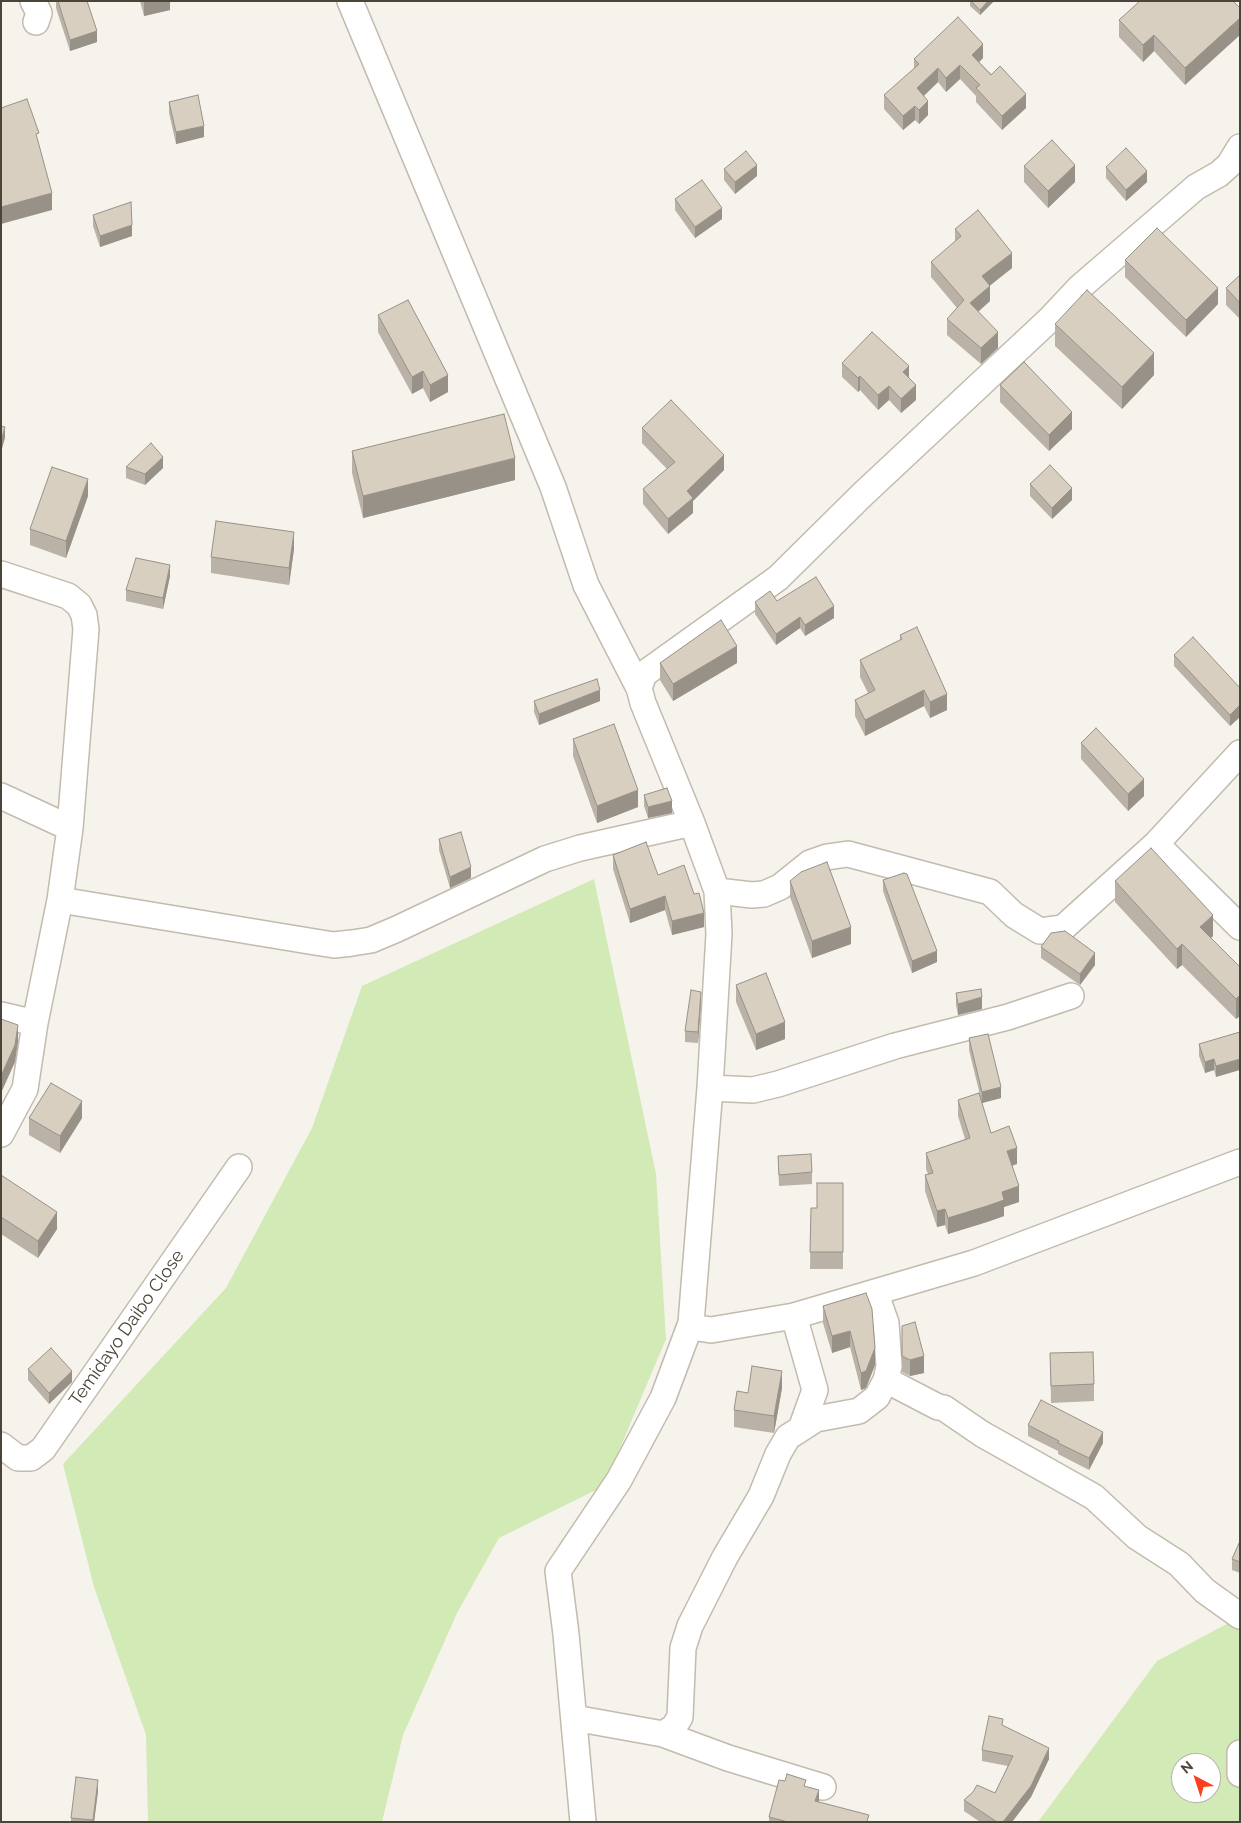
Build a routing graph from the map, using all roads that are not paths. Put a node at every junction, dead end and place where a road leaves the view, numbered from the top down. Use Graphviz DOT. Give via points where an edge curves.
graph roads {
  1 [pos="350,1"];
  2 [pos="1240,147"];
  3 [pos="1,574"];
  4 [pos="639,688"];
  5 [pos="1240,753"];
  6 [pos="1,796"];
  7 [pos="692,823"];
  8 [pos="70,828"];
  9 [pos="1156,844"];
  10 [pos="717,891"];
  11 [pos="60,900"];
  12 [pos="1240,928"];
  13 [pos="1071,996"];
  14 [pos="1,1015"];
  15 [pos="35,1023"];
  16 [pos="710,1088"];
  17 [pos="1,1134"];
  18 [pos="1240,1162"];
  19 [pos="239,1167"];
  20 [pos="875,1292"];
  21 [pos="794,1316"];
  22 [pos="691,1324"];
  23 [pos="886,1380"];
  24 [pos="802,1426"];
  25 [pos="1,1445"];
  26 [pos="1240,1616"];
  27 [pos="574,1718"];
  28 [pos="663,1734"];
  29 [pos="1240,1752"];
  30 [pos="1240,1774"];
  31 [pos="823,1787"];
  32 [pos="583,1822"];
  1 -- 4 [label="street" via="553,487 586,585"];
  2 -- 4 [label="street" via="1219,174 1196,187 1079,288 778,578 655,665 644,674"];
  3 -- 8 [label="street" via="68,596 79,605 84,615 86,629"];
  4 -- 7 [label="street" via="642,703"];
  5 -- 9 [label="street"];
  6 -- 8 [label="street"];
  7 -- 10 [label="street"];
  7 -- 11 [label="street" via="545,859 397,930 352,943 334,945"];
  8 -- 11 [label="street"];
  9 -- 10 [label="street" via="1063,928 1040,931 1014,915 990,892 848,854 810,864 780,887 764,894"];
  9 -- 12 [label="street"];
  10 -- 16 [label="street" via="719,934"];
  11 -- 15 [label="street"];
  13 -- 16 [label="street" via="1008,1017 895,1046 778,1084 753,1090"];
  14 -- 15 [label="street"];
  15 -- 17 [label="street" via="25,1088"];
  16 -- 22 [label="street"];
  18 -- 20 [label="street" via="974,1263"];
  19 -- 25 [label="street, Temidayo Daibo Close" via="43,1449 31,1458 18,1458"];
  20 -- 21 [label="street"];
  20 -- 23 [label="street" via="886,1323 889,1366"];
  21 -- 22 [label="street" via="711,1330"];
  21 -- 24 [label="street" via="815,1390"];
  22 -- 27 [label="street" via="663,1398 619,1480 558,1571"];
  23 -- 24 [label="street" via="877,1397 859,1411 816,1419"];
  23 -- 26 [label="street" via="944,1408 982,1434 1094,1497 1137,1537 1179,1564 1206,1591"];
  24 -- 28 [label="street" via="788,1436 761,1496 690,1626 683,1648 680,1717 674,1727"];
  27 -- 28 [label="street"];
  27 -- 32 [label="street"];
  28 -- 31 [label="street"];
  29 -- 30 [label="street"];
}
